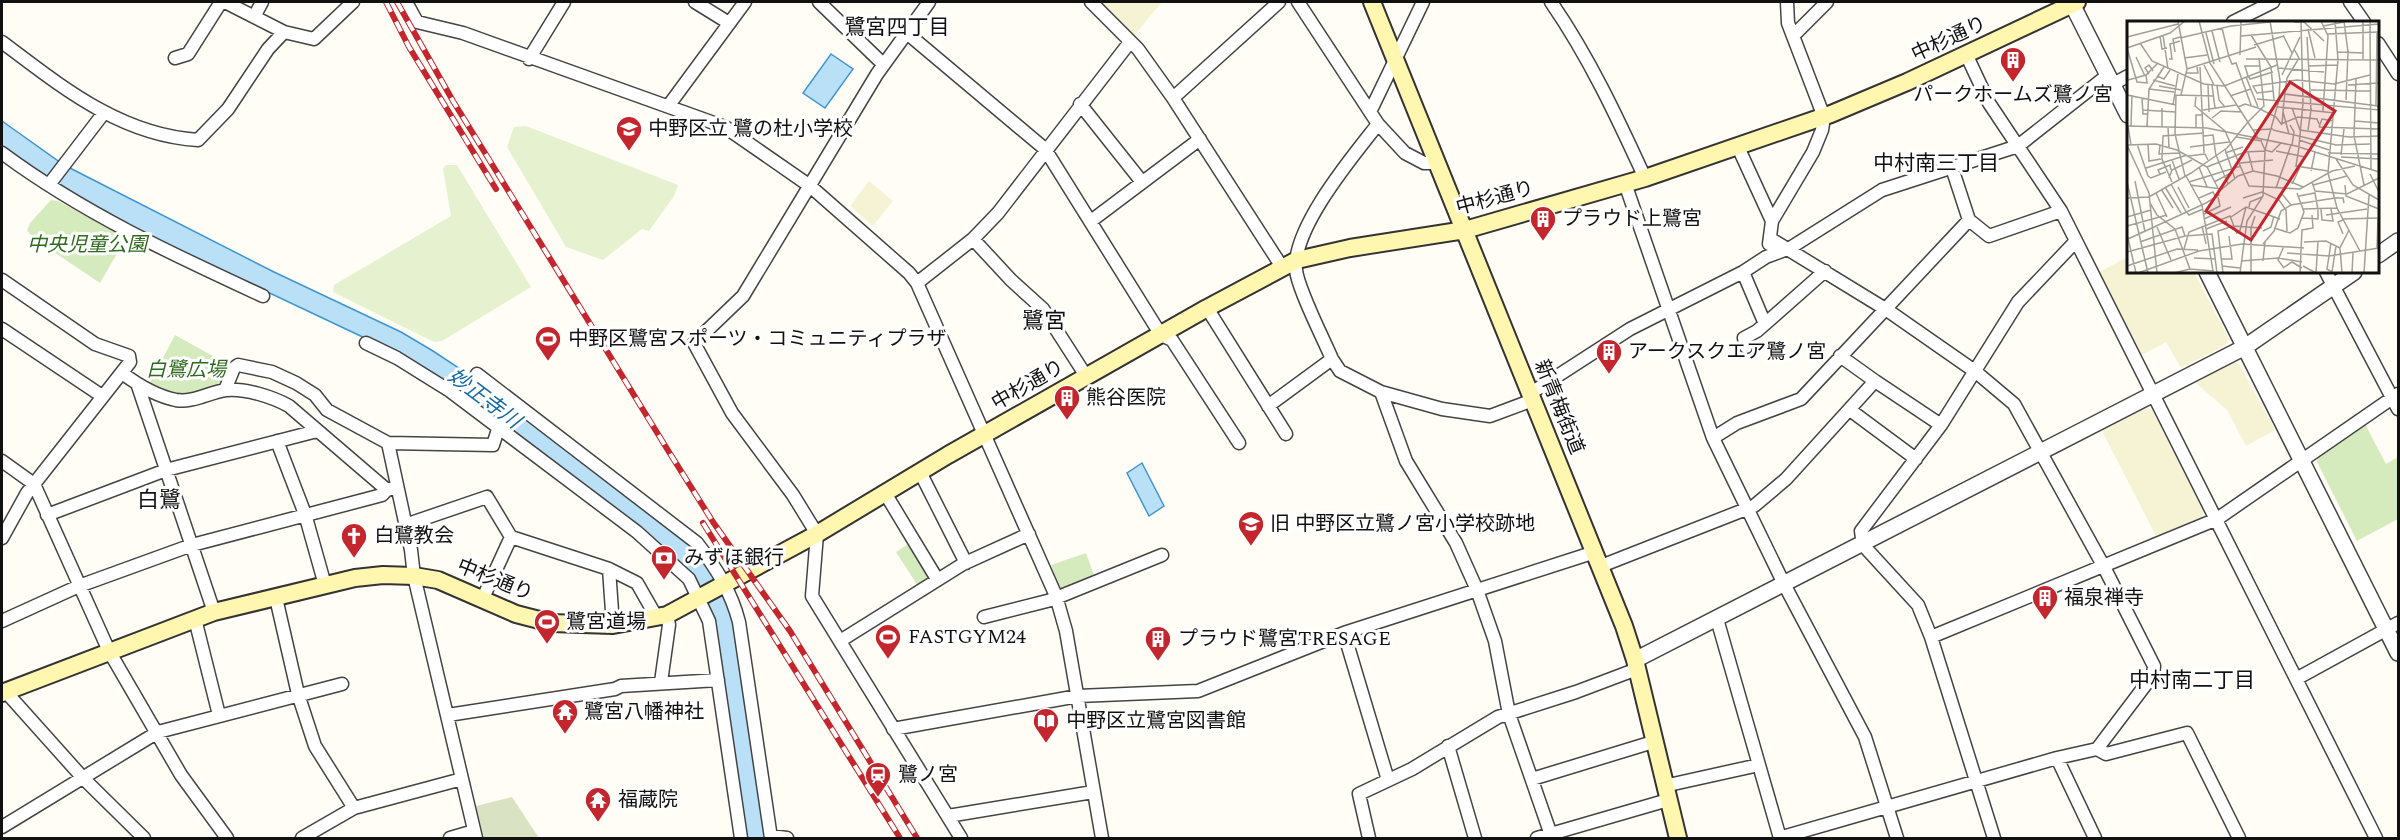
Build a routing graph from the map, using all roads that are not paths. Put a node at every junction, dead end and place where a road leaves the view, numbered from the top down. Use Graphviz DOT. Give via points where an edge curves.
graph roads {
  1 [pos="223,2"];
  2 [pos="262,2"];
  3 [pos="353,2"];
  4 [pos="406,2"];
  5 [pos="564,2"];
  6 [pos="695,2"];
  7 [pos="745,2"];
  8 [pos="819,2"];
  9 [pos="929,2"];
  10 [pos="1279,2"];
  11 [pos="1298,2"];
  12 [pos="1372,2"];
  13 [pos="1424,2"];
  14 [pos="1551,2"];
  15 [pos="1787,2"];
  16 [pos="1827,2"];
  17 [pos="2073,2"];
  18 [pos="2273,2"];
  19 [pos="2350,2"];
  20 [pos="1095,3"];
  21 [pos="254,17"];
  22 [pos="2235,21"];
  23 [pos="2363,21"];
  24 [pos="729,23"];
  25 [pos="284,33"];
  26 [pos="908,34"];
  27 [pos="1794,35"];
  28 [pos="2,42"];
  29 [pos="1130,42"];
  30 [pos="2379,45"];
  31 [pos="1966,54"];
  32 [pos="174,58"];
  33 [pos="529,59"];
  34 [pos="1396,61"];
  35 [pos="884,64"];
  36 [pos="2398,74"];
  37 [pos="2127,76"];
  38 [pos="2110,80"];
  39 [pos="1173,98"];
  40 [pos="1080,104"];
  41 [pos="669,105"];
  42 [pos="1370,112"];
  43 [pos="2127,113"];
  44 [pos="102,114"];
  45 [pos="1824,117"];
  46 [pos="1378,124"];
  47 [pos="1200,139"];
  48 [pos="2018,146"];
  49 [pos="1738,147"];
  50 [pos="1045,150"];
  51 [pos="2,153"];
  52 [pos="1436,163"];
  53 [pos="1952,168"];
  54 [pos="1645,178"];
  55 [pos="51,182"];
  56 [pos="1142,182"];
  57 [pos="810,186"];
  58 [pos="1628,192"];
  59 [pos="2061,211"];
  60 [pos="1969,220"];
  61 [pos="1091,221"];
  62 [pos="1772,221"];
  63 [pos="1465,230"];
  64 [pos="1771,238"];
  65 [pos="973,239"];
  66 [pos="2398,240"];
  67 [pos="2076,241"];
  68 [pos="1790,248"];
  69 [pos="2379,254"];
  70 [pos="1766,257"];
  71 [pos="1297,260"];
  72 [pos="1282,267"];
  73 [pos="1825,271"];
  74 [pos="1743,272"];
  75 [pos="2208,273"];
  76 [pos="2351,273"];
  77 [pos="2330,279"];
  78 [pos="2,280"];
  79 [pos="917,283"];
  80 [pos="263,296"];
  81 [pos="1207,308"];
  82 [pos="1669,309"];
  83 [pos="1887,310"];
  84 [pos="1765,324"];
  85 [pos="2,329"];
  86 [pos="1161,335"];
  87 [pos="366,343"];
  88 [pos="1746,347"];
  89 [pos="2245,347"];
  90 [pos="1840,356"];
  91 [pos="1332,359"];
  92 [pos="1976,372"];
  93 [pos="122,373"];
  94 [pos="477,374"];
  95 [pos="1086,376"];
  96 [pos="1875,381"];
  97 [pos="138,386"];
  98 [pos="225,390"];
  99 [pos="1381,392"];
  100 [pos="102,396"];
  101 [pos="1532,396"];
  102 [pos="2153,396"];
  103 [pos="2396,400"];
  104 [pos="1268,406"];
  105 [pos="1850,410"];
  106 [pos="499,424"];
  107 [pos="1941,425"];
  108 [pos="317,431"];
  109 [pos="985,434"];
  110 [pos="1286,434"];
  111 [pos="1713,438"];
  112 [pos="277,441"];
  113 [pos="388,443"];
  114 [pos="1239,444"];
  115 [pos="2043,453"];
  116 [pos="1916,459"];
  117 [pos="2,460"];
  118 [pos="2302,461"];
  119 [pos="166,470"];
  120 [pos="920,472"];
  121 [pos="34,484"];
  122 [pos="391,489"];
  123 [pos="885,494"];
  124 [pos="1747,509"];
  125 [pos="304,514"];
  126 [pos="47,515"];
  127 [pos="2217,519"];
  128 [pos="405,525"];
  129 [pos="817,534"];
  130 [pos="1029,534"];
  131 [pos="511,537"];
  132 [pos="2,538"];
  133 [pos="192,545"];
  134 [pos="1863,545"];
  135 [pos="1162,555"];
  136 [pos="1598,559"];
  137 [pos="966,563"];
  138 [pos="2104,567"];
  139 [pos="609,569"];
  140 [pos="414,576"];
  141 [pos="937,579"];
  142 [pos="1784,584"];
  143 [pos="325,585"];
  144 [pos="79,586"];
  145 [pos="725,588"];
  146 [pos="1477,590"];
  147 [pos="1056,596"];
  148 [pos="276,598"];
  149 [pos="483,598"];
  150 [pos="702,600"];
  151 [pos="214,612"];
  152 [pos="662,616"];
  153 [pos="984,616"];
  154 [pos="195,619"];
  155 [pos="1717,619"];
  156 [pos="2,621"];
  157 [pos="613,625"];
  158 [pos="2392,626"];
  159 [pos="1344,633"];
  160 [pos="1930,638"];
  161 [pos="840,641"];
  162 [pos="109,651"];
  163 [pos="2398,653"];
  164 [pos="1636,664"];
  165 [pos="2296,679"];
  166 [pos="718,680"];
  167 [pos="661,682"];
  168 [pos="342,684"];
  169 [pos="3,692"];
  170 [pos="298,694"];
  171 [pos="1078,696"];
  172 [pos="1509,714"];
  173 [pos="219,715"];
  174 [pos="448,715"];
  175 [pos="893,729"];
  176 [pos="158,732"];
  177 [pos="1653,742"];
  178 [pos="1449,746"];
  179 [pos="2097,749"];
  180 [pos="2057,758"];
  181 [pos="1759,765"];
  182 [pos="83,778"];
  183 [pos="462,779"];
  184 [pos="1532,779"];
  185 [pos="1388,780"];
  186 [pos="1977,780"];
  187 [pos="1093,792"];
  188 [pos="1666,793"];
  189 [pos="354,808"];
  190 [pos="1888,808"];
  191 [pos="948,816"];
  192 [pos="2,826"];
  193 [pos="475,835"];
  194 [pos="1551,835"];
  195 [pos="771,837"];
  196 [pos="144,838"];
  197 [pos="226,838"];
  198 [pos="305,838"];
  199 [pos="450,838"];
  200 [pos="741,838"];
  201 [pos="787,838"];
  202 [pos="961,838"];
  203 [pos="1102,838"];
  204 [pos="1369,838"];
  205 [pos="1474,838"];
  206 [pos="1537,838"];
  207 [pos="1678,838"];
  208 [pos="1780,838"];
  209 [pos="1897,838"];
  210 [pos="1995,838"];
  211 [pos="2095,838"];
  212 [pos="2239,838"];
  213 [pos="2376,838"];
  1 -- 21 [label="street"];
  1 -- 32 [label="street" via="188,54"];
  2 -- 21 [label="street"];
  3 -- 25 [label="street" via="314,39"];
  4 -- 33 [label="street" via="417,22 463,33"];
  5 -- 33 [label="street"];
  6 -- 24 [label="street"];
  7 -- 24 [label="street"];
  8 -- 35 [label="street"];
  9 -- 26 [label="street"];
  10 -- 39 [label="street"];
  11 -- 42 [label="street"];
  12 -- 34 [label="main road, 新青梅街道"];
  13 -- 34 [label="street"];
  14 -- 54 [label="street" via="1590,63"];
  15 -- 27 [label="street" via="1788,23"];
  16 -- 27 [label="street"];
  17 -- 31 [label="main road, 中杉通り"];
  17 -- 38 [label="street"];
  18 -- 22 [label="street"];
  19 -- 23 [label="street"];
  20 -- 29 [label="street" via="1099,13"];
  21 -- 25 [label="street"];
  24 -- 41 [label="street"];
  25 -- 44 [label="street" via="268,49 228,109 198,140 180,139"];
  26 -- 35 [label="street"];
  26 -- 50 [label="street"];
  27 -- 45 [label="street"];
  28 -- 44 [label="street"];
  29 -- 39 [label="street"];
  29 -- 40 [label="street"];
  30 -- 36 [label="street"];
  31 -- 45 [label="main road, 中杉通り"];
  31 -- 48 [label="street" via="1989,103"];
  33 -- 41 [label="street"];
  34 -- 42 [label="street"];
  34 -- 52 [label="main road, 新青梅街道"];
  35 -- 57 [label="street"];
  37 -- 38 [label="street"];
  38 -- 43 [label="street"];
  38 -- 48 [label="street"];
  39 -- 47 [label="street"];
  40 -- 50 [label="street"];
  40 -- 56 [label="street"];
  41 -- 57 [label="street" via="725,127"];
  42 -- 46 [label="street"];
  44 -- 55 [label="street"];
  45 -- 49 [label="main road, 中杉通り"];
  45 -- 62 [label="street" via="1813,152"];
  46 -- 52 [label="street" via="1405,153 1424,164"];
  46 -- 71 [label="street" via="1323,197"];
  47 -- 56 [label="street"];
  47 -- 72 [label="street"];
  48 -- 53 [label="street"];
  48 -- 59 [label="street"];
  49 -- 54 [label="main road, 中杉通り"];
  49 -- 62 [label="street"];
  50 -- 61 [label="street"];
  50 -- 65 [label="street" via="998,213"];
  51 -- 80 [label="street" via="49,188 111,224"];
  52 -- 63 [label="main road, 新青梅街道"];
  53 -- 60 [label="street"];
  53 -- 68 [label="street" via="1882,190"];
  54 -- 63 [label="main road, 中杉通り"];
  56 -- 61 [label="street"];
  57 -- 79 [label="street"];
  57 -- 129 [label="street" via="743,296 694,343 732,413"];
  58 -- 82 [label="street"];
  59 -- 60 [label="street" via="1989,236"];
  59 -- 67 [label="street"];
  60 -- 83 [label="street"];
  61 -- 86 [label="street"];
  62 -- 64 [label="street"];
  63 -- 71 [label="main road, 中杉通り"];
  63 -- 101 [label="main road, 新青梅街道"];
  64 -- 68 [label="street"];
  64 -- 70 [label="street"];
  65 -- 79 [label="street"];
  65 -- 95 [label="street" via="1042,309"];
  66 -- 69 [label="street"];
  67 -- 92 [label="street" via="2018,302"];
  67 -- 102 [label="street"];
  68 -- 70 [label="street"];
  68 -- 73 [label="street"];
  70 -- 74 [label="street"];
  71 -- 72 [label="main road, 中杉通り"];
  71 -- 91 [label="street" via="1296,270"];
  72 -- 81 [label="main road, 中杉通り"];
  73 -- 83 [label="street"];
  73 -- 84 [label="street"];
  74 -- 82 [label="street"];
  74 -- 84 [label="street"];
  75 -- 89 [label="street"];
  76 -- 77 [label="street"];
  77 -- 89 [label="street"];
  77 -- 103 [label="street"];
  78 -- 93 [label="street" via="95,344 129,356 130,362"];
  79 -- 109 [label="street"];
  81 -- 86 [label="main road, 中杉通り"];
  81 -- 104 [label="street"];
  82 -- 101 [label="street" via="1630,329"];
  82 -- 111 [label="street"];
  83 -- 90 [label="street"];
  83 -- 92 [label="street"];
  84 -- 88 [label="street" via="1744,338"];
  85 -- 100 [label="street"];
  86 -- 95 [label="main road, 中杉通り"];
  86 -- 114 [label="street" via="1172,340"];
  87 -- 106 [label="street" via="397,358"];
  89 -- 102 [label="street"];
  89 -- 118 [label="street"];
  90 -- 96 [label="street"];
  90 -- 111 [label="street" via="1801,399 1737,423"];
  91 -- 99 [label="street" via="1340,371"];
  91 -- 104 [label="street"];
  92 -- 107 [label="street"];
  92 -- 115 [label="street" via="2014,404"];
  93 -- 97 [label="street"];
  93 -- 100 [label="street"];
  94 -- 145 [label="street" via="697,543"];
  95 -- 109 [label="main road, 中杉通り"];
  96 -- 105 [label="street"];
  96 -- 107 [label="street"];
  97 -- 98 [label="street" via="177,400"];
  97 -- 119 [label="street"];
  98 -- 108 [label="street" via="270,396 289,406"];
  98 -- 113 [label="street" via="238,365 272,372 315,395 327,410"];
  99 -- 101 [label="street" via="1442,409 1490,416"];
  99 -- 146 [label="street" via="1406,461 1456,543"];
  100 -- 121 [label="street"];
  101 -- 136 [label="main road, 新青梅街道"];
  102 -- 115 [label="street"];
  102 -- 127 [label="street"];
  103 -- 118 [label="street"];
  104 -- 110 [label="street"];
  105 -- 116 [label="street"];
  105 -- 124 [label="street" via="1786,479"];
  106 -- 113 [label="street" via="493,445"];
  106 -- 150 [label="street" via="664,553 689,579"];
  107 -- 116 [label="street"];
  108 -- 112 [label="street"];
  108 -- 122 [label="street"];
  109 -- 120 [label="main road, 中杉通り"];
  109 -- 130 [label="street"];
  111 -- 124 [label="street"];
  112 -- 119 [label="street"];
  112 -- 125 [label="street"];
  113 -- 122 [label="street"];
  115 -- 134 [label="street"];
  115 -- 138 [label="street"];
  116 -- 134 [label="street" via="1861,531"];
  117 -- 121 [label="street"];
  118 -- 127 [label="street"];
  118 -- 158 [label="street"];
  119 -- 126 [label="street"];
  119 -- 133 [label="street"];
  120 -- 123 [label="main road, 中杉通り"];
  120 -- 137 [label="street"];
  121 -- 126 [label="street"];
  121 -- 132 [label="street"];
  122 -- 125 [label="street" via="382,495"];
  122 -- 128 [label="street"];
  123 -- 129 [label="main road, 中杉通り"];
  123 -- 141 [label="street"];
  124 -- 136 [label="street"];
  124 -- 142 [label="street"];
  125 -- 133 [label="street"];
  125 -- 143 [label="street"];
  126 -- 144 [label="street"];
  127 -- 138 [label="street"];
  127 -- 165 [label="street"];
  128 -- 131 [label="street" via="487,497"];
  128 -- 140 [label="street"];
  129 -- 145 [label="main road, 中杉通り"];
  129 -- 161 [label="street" via="812,596"];
  130 -- 137 [label="street"];
  130 -- 147 [label="street"];
  131 -- 139 [label="street" via="550,543 596,567"];
  131 -- 149 [label="street"];
  133 -- 144 [label="street"];
  133 -- 151 [label="street"];
  134 -- 142 [label="street"];
  134 -- 160 [label="street" via="1918,605"];
  135 -- 147 [label="street"];
  136 -- 146 [label="street"];
  136 -- 164 [label="main road, 新青梅街道"];
  137 -- 141 [label="street"];
  138 -- 160 [label="street"];
  138 -- 179 [label="street" via="2154,666 2153,675"];
  139 -- 152 [label="street" via="637,583"];
  139 -- 157 [label="street"];
  140 -- 143 [label="main road, 中杉通り" via="383,575"];
  140 -- 149 [label="main road, 中杉通り" via="438,580"];
  140 -- 174 [label="street"];
  141 -- 161 [label="street"];
  142 -- 155 [label="street"];
  142 -- 190 [label="street" via="1865,737"];
  143 -- 148 [label="main road, 中杉通り"];
  144 -- 156 [label="street"];
  144 -- 162 [label="street"];
  145 -- 150 [label="main road, 中杉通り"];
  145 -- 195 [label="street" via="739,622"];
  146 -- 159 [label="street"];
  146 -- 172 [label="street" via="1495,641"];
  147 -- 153 [label="street"];
  147 -- 171 [label="street"];
  148 -- 151 [label="main road, 中杉通り"];
  148 -- 170 [label="street"];
  149 -- 157 [label="main road, 中杉通り" via="516,614 551,623"];
  150 -- 152 [label="main road, 中杉通り"];
  150 -- 166 [label="street"];
  151 -- 154 [label="main road, 中杉通り"];
  152 -- 157 [label="main road, 中杉通り"];
  152 -- 167 [label="street" via="669,625"];
  154 -- 162 [label="main road, 中杉通り"];
  154 -- 173 [label="street"];
  155 -- 164 [label="street"];
  155 -- 181 [label="street"];
  158 -- 163 [label="street"];
  158 -- 165 [label="street"];
  159 -- 171 [label="street" via="1198,691"];
  159 -- 185 [label="street"];
  160 -- 186 [label="street"];
  161 -- 175 [label="street"];
  162 -- 169 [label="main road, 中杉通り"];
  162 -- 176 [label="street"];
  164 -- 172 [label="street"];
  164 -- 177 [label="main road, 新青梅街道"];
  165 -- 213 [label="street"];
  166 -- 167 [label="street"];
  166 -- 200 [label="street"];
  167 -- 174 [label="street"];
  168 -- 170 [label="street"];
  169 -- 182 [label="street"];
  170 -- 173 [label="street"];
  170 -- 189 [label="street" via="315,746"];
  171 -- 175 [label="street"];
  171 -- 187 [label="street"];
  172 -- 178 [label="street"];
  172 -- 184 [label="street"];
  173 -- 176 [label="street"];
  174 -- 183 [label="street"];
  175 -- 191 [label="street"];
  176 -- 182 [label="street"];
  176 -- 197 [label="street" via="181,775"];
  177 -- 184 [label="street"];
  177 -- 188 [label="main road, 新青梅街道"];
  178 -- 185 [label="street"];
  178 -- 205 [label="street"];
  179 -- 180 [label="street"];
  179 -- 212 [label="street" via="2106,754 2187,733"];
  180 -- 186 [label="street"];
  180 -- 211 [label="street"];
  181 -- 188 [label="street"];
  181 -- 208 [label="street"];
  182 -- 192 [label="street"];
  182 -- 196 [label="street"];
  183 -- 189 [label="street"];
  183 -- 193 [label="street"];
  184 -- 194 [label="street"];
  185 -- 204 [label="street" via="1359,794"];
  186 -- 190 [label="street"];
  186 -- 210 [label="street"];
  187 -- 191 [label="street"];
  187 -- 203 [label="street"];
  188 -- 194 [label="street"];
  188 -- 207 [label="main road, 新青梅街道"];
  189 -- 198 [label="street"];
  190 -- 208 [label="street"];
  190 -- 209 [label="street"];
  191 -- 202 [label="street"];
  193 -- 199 [label="street"];
  194 -- 206 [label="street"];
  195 -- 201 [label="street"];
}
